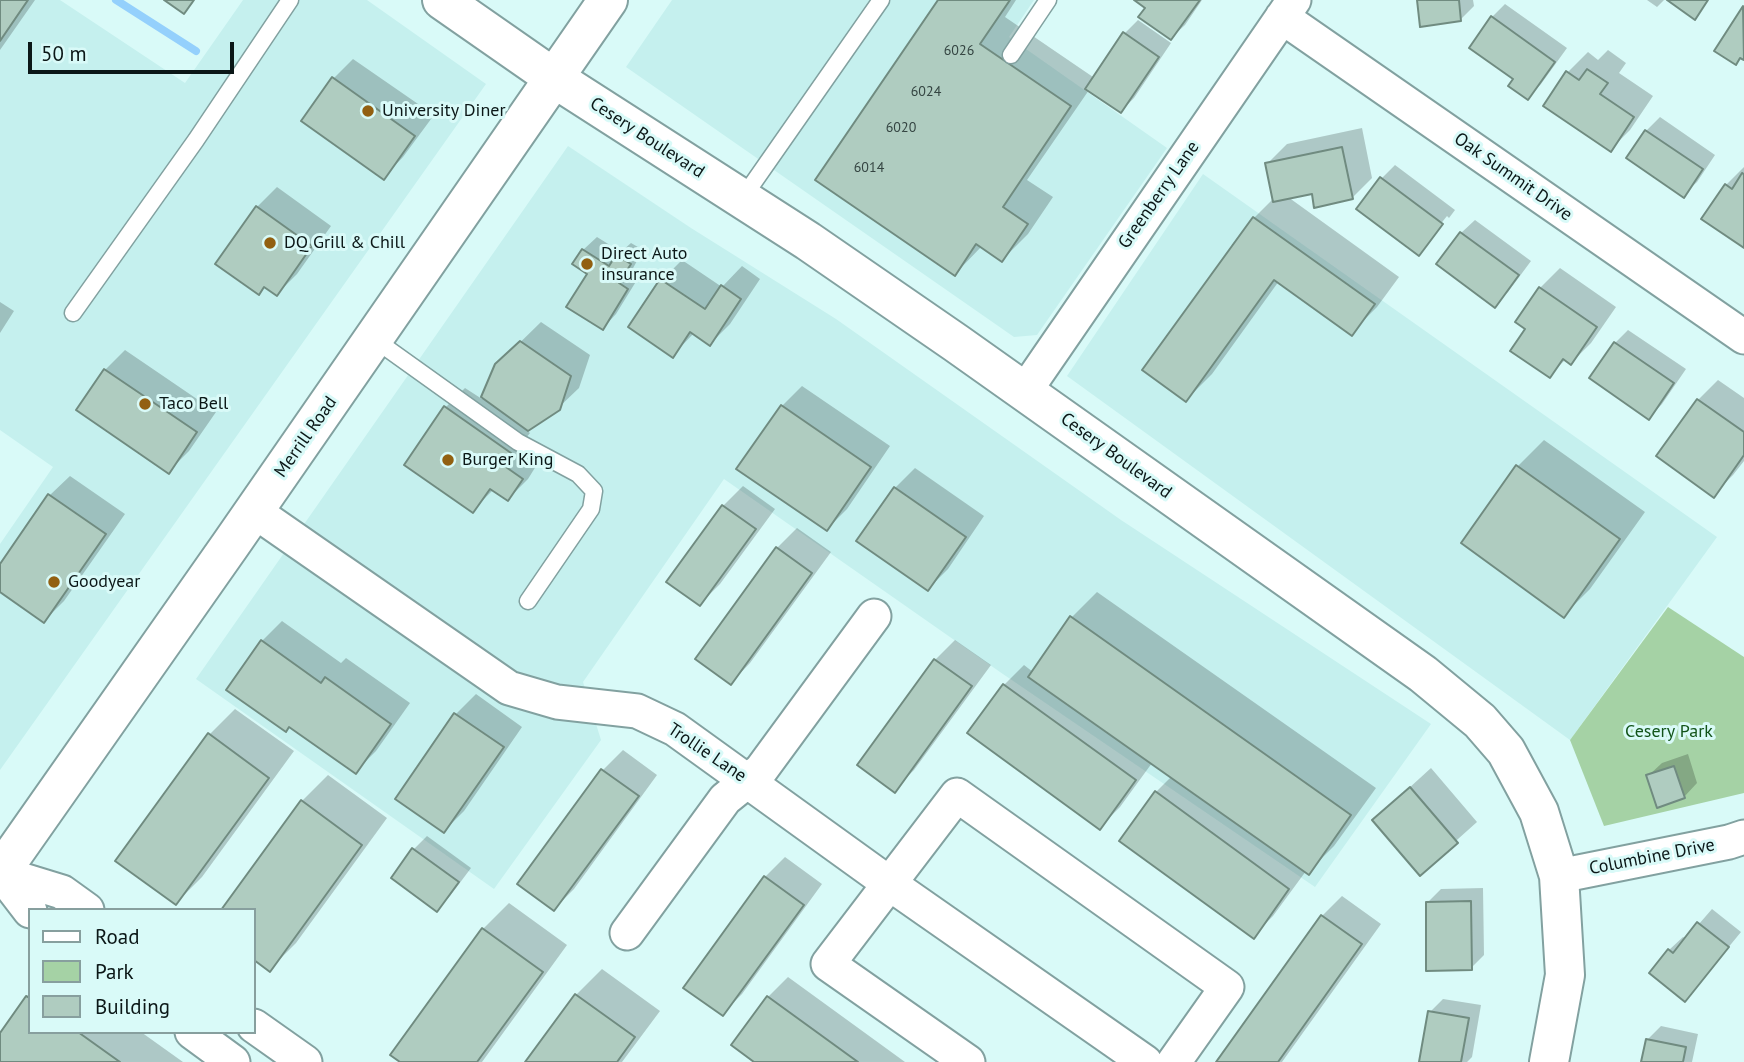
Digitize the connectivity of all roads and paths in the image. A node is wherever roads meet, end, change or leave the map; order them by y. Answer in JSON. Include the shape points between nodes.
{"nodes":[{"id":1,"x":290,"y":0,"type":"edge"},
{"id":2,"x":442,"y":0,"type":"edge"},
{"id":3,"x":608,"y":0,"type":"edge"},
{"id":4,"x":881,"y":0,"type":"edge"},
{"id":5,"x":1048,"y":0,"type":"edge"},
{"id":6,"x":1288,"y":9,"type":"edge"},
{"id":7,"x":1011,"y":55,"type":"dead end"},
{"id":8,"x":554,"y":79,"type":"junction"},
{"id":9,"x":742,"y":199,"type":"junction"},
{"id":10,"x":73,"y":313,"type":"dead end"},
{"id":11,"x":1744,"y":337,"type":"edge"},
{"id":12,"x":374,"y":339,"type":"junction"},
{"id":13,"x":1025,"y":391,"type":"junction"},
{"id":14,"x":254,"y":511,"type":"junction"},
{"id":15,"x":528,"y":601,"type":"dead end"},
{"id":16,"x":874,"y":616,"type":"dead end"},
{"id":17,"x":747,"y":780,"type":"junction"},
{"id":18,"x":1744,"y":836,"type":"edge"},
{"id":19,"x":0,"y":873,"type":"edge"},
{"id":20,"x":1559,"y":876,"type":"junction"},
{"id":21,"x":890,"y":884,"type":"junction"},
{"id":22,"x":28,"y":908,"type":"edge"},
{"id":23,"x":84,"y":908,"type":"edge"},
{"id":24,"x":627,"y":933,"type":"dead end"},
{"id":25,"x":256,"y":1027,"type":"edge"},
{"id":26,"x":194,"y":1034,"type":"edge"},
{"id":27,"x":233,"y":1062,"type":"edge"},
{"id":28,"x":306,"y":1062,"type":"edge"},
{"id":29,"x":968,"y":1062,"type":"edge"},
{"id":30,"x":1145,"y":1062,"type":"edge"},
{"id":31,"x":1174,"y":1062,"type":"edge"},
{"id":32,"x":1549,"y":1062,"type":"edge"}],
"edges":[{"from":1,"to":10,"type":"lane"},
{"from":2,"to":8,"type":"main road","name":"Cesery Boulevard"},
{"from":3,"to":8,"type":"main road","name":"Merrill Road"},
{"from":4,"to":9,"type":"lane"},
{"from":5,"to":7,"type":"lane"},
{"from":6,"to":11,"type":"street","name":"Oak Summit Drive"},
{"from":6,"to":13,"type":"street","name":"Greenberry Lane"},
{"from":8,"to":9,"type":"main road","name":"Cesery Boulevard"},
{"from":8,"to":12,"type":"main road","name":"Merrill Road"},
{"from":9,"to":13,"type":"main road","name":"Cesery Boulevard"},
{"from":12,"to":14,"type":"main road","name":"Merrill Road"},
{"from":12,"to":15,"type":"lane","via":[[518,442],[578,474],[594,491],[591,509]]},
{"from":13,"to":20,"type":"main road","name":"Cesery Boulevard","via":[[1423,674],[1480,721],[1506,751],[1539,812]]},
{"from":14,"to":17,"type":"street","name":"Trollie Lane","via":[[509,688],[557,702],[637,712],[675,729]]},
{"from":14,"to":19,"type":"main road","name":"Merrill Road"},
{"from":16,"to":17,"type":"street","via":[[761,770]]},
{"from":17,"to":21,"type":"street","name":"Trollie Lane"},
{"from":17,"to":24,"type":"street","via":[[726,799]]},
{"from":18,"to":20,"type":"street","name":"Columbine Drive"},
{"from":19,"to":22,"type":"street"},
{"from":19,"to":23,"type":"street","via":[[62,892]]},
{"from":20,"to":32,"type":"main road","name":"Cesery Boulevard","via":[[1565,975]]},
{"from":21,"to":29,"type":"street","via":[[828,964]]},
{"from":21,"to":30,"type":"street","name":"Trollie Lane"},
{"from":21,"to":31,"type":"street","via":[[957,795],[1227,987]]},
{"from":25,"to":28,"type":"street"},
{"from":26,"to":27,"type":"street"}]}
